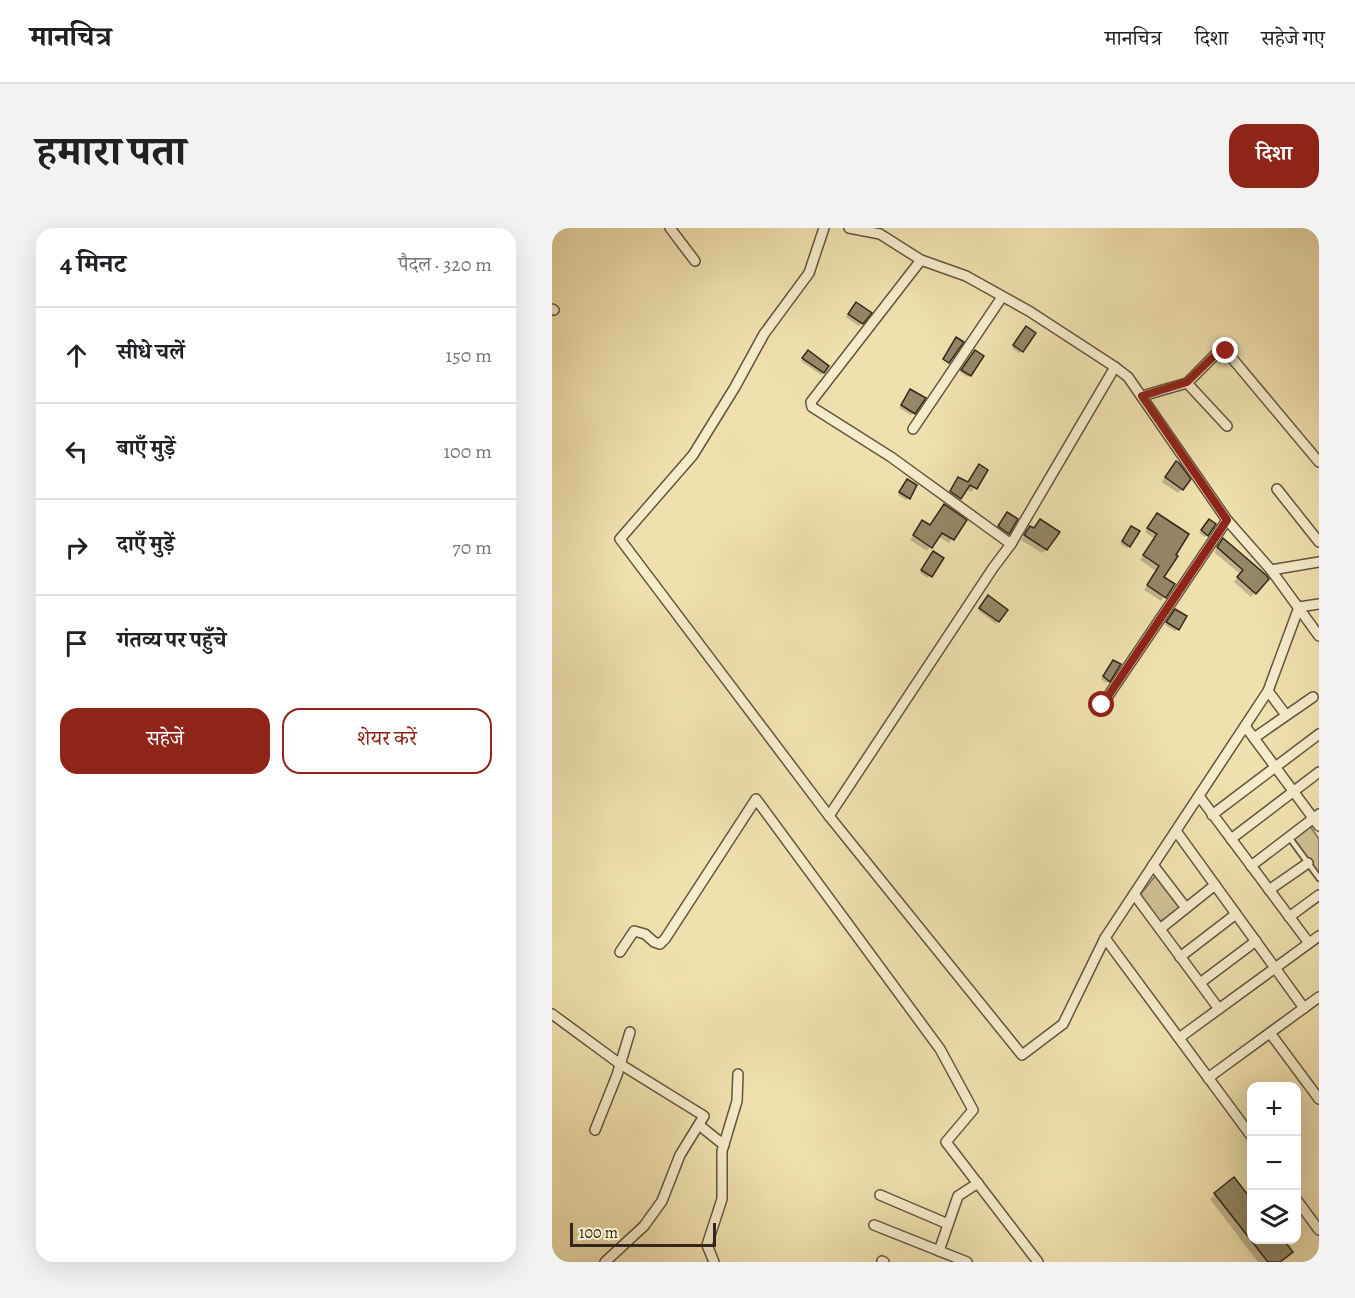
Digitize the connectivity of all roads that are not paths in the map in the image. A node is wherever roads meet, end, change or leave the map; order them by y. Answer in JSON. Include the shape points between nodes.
{"nodes":[{"id":1,"x":670,"y":228,"type":"edge"},
{"id":2,"x":824,"y":228,"type":"edge"},
{"id":3,"x":849,"y":228,"type":"edge"},
{"id":4,"x":921,"y":260,"type":"junction"},
{"id":5,"x":695,"y":261,"type":"dead end"},
{"id":6,"x":1002,"y":297,"type":"junction"},
{"id":7,"x":1115,"y":367,"type":"junction"},
{"id":8,"x":1187,"y":382,"type":"junction"},
{"id":9,"x":1142,"y":396,"type":"junction"},
{"id":10,"x":1227,"y":426,"type":"dead end"},
{"id":11,"x":913,"y":429,"type":"dead end"},
{"id":12,"x":1319,"y":462,"type":"edge"},
{"id":13,"x":1277,"y":489,"type":"dead end"},
{"id":14,"x":1227,"y":520,"type":"junction"},
{"id":15,"x":1319,"y":542,"type":"edge"},
{"id":16,"x":1011,"y":544,"type":"junction"},
{"id":17,"x":1319,"y":562,"type":"edge"},
{"id":18,"x":1270,"y":570,"type":"junction"},
{"id":19,"x":1319,"y":604,"type":"edge"},
{"id":20,"x":1299,"y":608,"type":"junction"},
{"id":21,"x":1319,"y":636,"type":"edge"},
{"id":22,"x":1268,"y":691,"type":"junction"},
{"id":23,"x":1313,"y":697,"type":"dead end"},
{"id":24,"x":1102,"y":705,"type":"dead end"},
{"id":25,"x":1286,"y":716,"type":"junction"},
{"id":26,"x":1245,"y":726,"type":"junction"},
{"id":27,"x":1319,"y":734,"type":"edge"},
{"id":28,"x":1254,"y":738,"type":"junction"},
{"id":29,"x":1275,"y":767,"type":"junction"},
{"id":30,"x":1319,"y":772,"type":"edge"},
{"id":31,"x":1293,"y":791,"type":"junction"},
{"id":32,"x":1199,"y":796,"type":"junction"},
{"id":33,"x":1212,"y":815,"type":"junction"},
{"id":34,"x":829,"y":816,"type":"junction"},
{"id":35,"x":1317,"y":820,"type":"edge"},
{"id":36,"x":1176,"y":831,"type":"junction"},
{"id":37,"x":1289,"y":837,"type":"junction"},
{"id":38,"x":1231,"y":839,"type":"junction"},
{"id":39,"x":1308,"y":863,"type":"junction"},
{"id":40,"x":1153,"y":866,"type":"junction"},
{"id":41,"x":1251,"y":866,"type":"junction"},
{"id":42,"x":1319,"y":878,"type":"edge"},
{"id":43,"x":1215,"y":885,"type":"junction"},
{"id":44,"x":1269,"y":890,"type":"junction"},
{"id":45,"x":1134,"y":894,"type":"junction"},
{"id":46,"x":1319,"y":895,"type":"edge"},
{"id":47,"x":1186,"y":908,"type":"junction"},
{"id":48,"x":1236,"y":914,"type":"junction"},
{"id":49,"x":1289,"y":917,"type":"junction"},
{"id":50,"x":1160,"y":929,"type":"junction"},
{"id":51,"x":1319,"y":936,"type":"edge"},
{"id":52,"x":1105,"y":938,"type":"junction"},
{"id":53,"x":1256,"y":941,"type":"junction"},
{"id":54,"x":1309,"y":943,"type":"junction"},
{"id":55,"x":620,"y":952,"type":"dead end"},
{"id":56,"x":1180,"y":957,"type":"junction"},
{"id":57,"x":1275,"y":968,"type":"junction"},
{"id":58,"x":1200,"y":983,"type":"junction"},
{"id":59,"x":1319,"y":997,"type":"edge"},
{"id":60,"x":1304,"y":1008,"type":"junction"},
{"id":61,"x":1219,"y":1009,"type":"junction"},
{"id":62,"x":552,"y":1014,"type":"edge"},
{"id":63,"x":630,"y":1032,"type":"dead end"},
{"id":64,"x":1270,"y":1033,"type":"junction"},
{"id":65,"x":1179,"y":1038,"type":"junction"},
{"id":66,"x":620,"y":1065,"type":"junction"},
{"id":67,"x":738,"y":1074,"type":"dead end"},
{"id":68,"x":1208,"y":1078,"type":"junction"},
{"id":69,"x":1316,"y":1088,"type":"edge"},
{"id":70,"x":1319,"y":1099,"type":"edge"},
{"id":71,"x":699,"y":1125,"type":"junction"},
{"id":72,"x":595,"y":1130,"type":"dead end"},
{"id":73,"x":1250,"y":1136,"type":"edge"},
{"id":74,"x":724,"y":1145,"type":"junction"},
{"id":75,"x":978,"y":1183,"type":"junction"},
{"id":76,"x":880,"y":1194,"type":"dead end"},
{"id":77,"x":1301,"y":1206,"type":"edge"},
{"id":78,"x":948,"y":1224,"type":"junction"},
{"id":79,"x":874,"y":1226,"type":"dead end"},
{"id":80,"x":1319,"y":1230,"type":"edge"},
{"id":81,"x":939,"y":1251,"type":"junction"},
{"id":82,"x":605,"y":1262,"type":"edge"},
{"id":83,"x":714,"y":1262,"type":"edge"},
{"id":84,"x":968,"y":1262,"type":"edge"},
{"id":85,"x":1038,"y":1262,"type":"edge"}],
"edges":[{"from":1,"to":5,"type":"street"},
{"from":2,"to":34,"type":"street","via":[[809,273],[764,334],[693,455],[620,538]]},
{"from":3,"to":4,"type":"street","via":[[880,234]]},
{"from":4,"to":6,"type":"street","via":[[966,276]]},
{"from":4,"to":16,"type":"street","via":[[811,402],[812,407],[891,457]]},
{"from":6,"to":7,"type":"street"},
{"from":6,"to":11,"type":"street"},
{"from":7,"to":9,"type":"street"},
{"from":7,"to":16,"type":"street"},
{"from":8,"to":9,"type":"street"},
{"from":8,"to":10,"type":"street"},
{"from":8,"to":12,"type":"street","via":[[1218,352],[1226,351]]},
{"from":9,"to":14,"type":"street"},
{"from":13,"to":15,"type":"street"},
{"from":14,"to":18,"type":"street"},
{"from":14,"to":24,"type":"street"},
{"from":16,"to":34,"type":"street"},
{"from":17,"to":18,"type":"street"},
{"from":18,"to":20,"type":"street"},
{"from":19,"to":20,"type":"street"},
{"from":20,"to":21,"type":"street"},
{"from":20,"to":22,"type":"street"},
{"from":22,"to":25,"type":"street"},
{"from":22,"to":26,"type":"street"},
{"from":23,"to":25,"type":"street"},
{"from":25,"to":28,"type":"street"},
{"from":26,"to":28,"type":"street"},
{"from":26,"to":32,"type":"street"},
{"from":27,"to":29,"type":"street"},
{"from":28,"to":29,"type":"street"},
{"from":29,"to":31,"type":"street"},
{"from":29,"to":33,"type":"street"},
{"from":30,"to":31,"type":"street"},
{"from":31,"to":35,"type":"street"},
{"from":31,"to":38,"type":"street"},
{"from":32,"to":33,"type":"street"},
{"from":32,"to":36,"type":"street"},
{"from":33,"to":38,"type":"street"},
{"from":34,"to":52,"type":"street","via":[[1022,1055],[1063,1024]]},
{"from":35,"to":37,"type":"street"},
{"from":36,"to":40,"type":"street"},
{"from":36,"to":43,"type":"street"},
{"from":37,"to":39,"type":"lane"},
{"from":37,"to":41,"type":"street"},
{"from":38,"to":41,"type":"street"},
{"from":39,"to":42,"type":"lane"},
{"from":39,"to":44,"type":"street"},
{"from":40,"to":45,"type":"street"},
{"from":40,"to":47,"type":"street"},
{"from":41,"to":44,"type":"street"},
{"from":43,"to":47,"type":"street"},
{"from":43,"to":48,"type":"street"},
{"from":44,"to":49,"type":"street"},
{"from":45,"to":50,"type":"street"},
{"from":45,"to":52,"type":"street"},
{"from":46,"to":49,"type":"street"},
{"from":47,"to":50,"type":"street"},
{"from":48,"to":53,"type":"street"},
{"from":48,"to":56,"type":"street"},
{"from":49,"to":54,"type":"street"},
{"from":50,"to":56,"type":"street"},
{"from":51,"to":54,"type":"street"},
{"from":52,"to":65,"type":"street"},
{"from":53,"to":57,"type":"street"},
{"from":53,"to":58,"type":"street"},
{"from":54,"to":57,"type":"street"},
{"from":55,"to":75,"type":"street","via":[[634,931],[660,944],[665,939],[756,799],[940,1049],[973,1110],[946,1142]]},
{"from":56,"to":58,"type":"street"},
{"from":57,"to":60,"type":"street"},
{"from":57,"to":61,"type":"street"},
{"from":58,"to":61,"type":"street"},
{"from":59,"to":60,"type":"street"},
{"from":60,"to":64,"type":"street"},
{"from":61,"to":65,"type":"street"},
{"from":62,"to":66,"type":"street"},
{"from":63,"to":66,"type":"street"},
{"from":64,"to":68,"type":"street"},
{"from":64,"to":69,"type":"street"},
{"from":65,"to":68,"type":"street"},
{"from":66,"to":71,"type":"street","via":[[704,1116]]},
{"from":66,"to":72,"type":"street"},
{"from":67,"to":74,"type":"street","via":[[737,1101]]},
{"from":68,"to":73,"type":"street"},
{"from":69,"to":70,"type":"street"},
{"from":71,"to":74,"type":"street"},
{"from":71,"to":82,"type":"street","via":[[680,1155],[662,1201],[644,1226]]},
{"from":74,"to":83,"type":"street","via":[[722,1199],[707,1245]]},
{"from":75,"to":78,"type":"street","via":[[958,1196]]},
{"from":75,"to":85,"type":"street"},
{"from":76,"to":78,"type":"street"},
{"from":77,"to":80,"type":"street"},
{"from":78,"to":81,"type":"street"},
{"from":79,"to":81,"type":"street"},
{"from":81,"to":84,"type":"street"}]}
